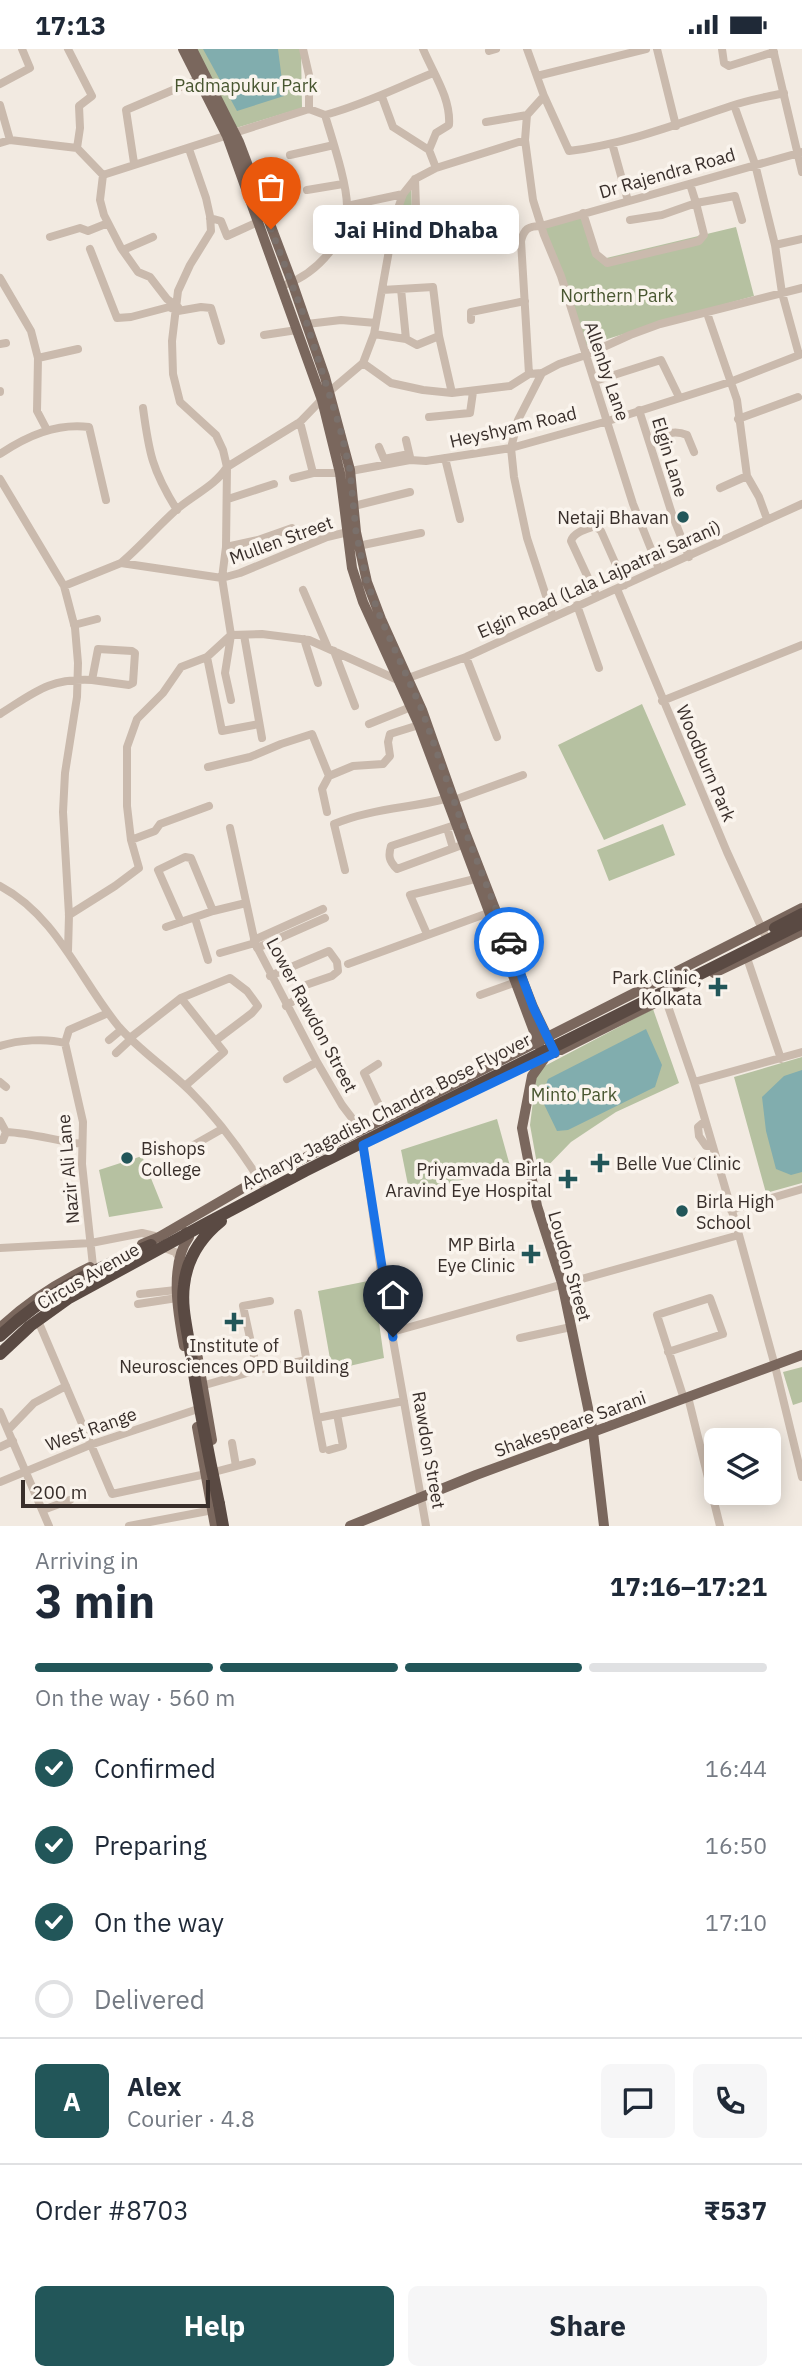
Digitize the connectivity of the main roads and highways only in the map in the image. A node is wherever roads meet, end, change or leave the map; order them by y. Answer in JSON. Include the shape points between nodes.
{"nodes":[{"id":1,"x":183,"y":49,"type":"edge"},
{"id":2,"x":192,"y":49,"type":"edge"},
{"id":3,"x":231,"y":135,"type":"junction"},
{"id":4,"x":345,"y":471,"type":"junction"},
{"id":5,"x":404,"y":680,"type":"junction"},
{"id":6,"x":449,"y":799,"type":"junction"},
{"id":7,"x":802,"y":908,"type":"edge"},
{"id":8,"x":802,"y":913,"type":"edge"},
{"id":9,"x":802,"y":923,"type":"edge"},
{"id":10,"x":802,"y":931,"type":"edge"},
{"id":11,"x":542,"y":1038,"type":"junction"},
{"id":12,"x":555,"y":1053,"type":"junction"},
{"id":13,"x":544,"y":1059,"type":"junction"},
{"id":14,"x":281,"y":1184,"type":"junction"},
{"id":15,"x":192,"y":1217,"type":"junction"},
{"id":16,"x":180,"y":1224,"type":"junction"},
{"id":17,"x":200,"y":1230,"type":"junction"},
{"id":18,"x":189,"y":1237,"type":"junction"},
{"id":19,"x":155,"y":1241,"type":"junction"},
{"id":20,"x":0,"y":1328,"type":"edge"},
{"id":21,"x":0,"y":1336,"type":"edge"},
{"id":22,"x":0,"y":1344,"type":"edge"},
{"id":23,"x":802,"y":1355,"type":"edge"},
{"id":24,"x":0,"y":1357,"type":"edge"},
{"id":25,"x":593,"y":1432,"type":"junction"},
{"id":26,"x":216,"y":1507,"type":"junction"},
{"id":27,"x":215,"y":1526,"type":"edge"},
{"id":28,"x":223,"y":1526,"type":"edge"},
{"id":29,"x":350,"y":1526,"type":"edge"},
{"id":30,"x":604,"y":1526,"type":"edge"}],
"edges":[{"from":1,"to":3,"type":"main road"},
{"from":2,"to":3,"type":"main road"},
{"from":3,"to":4,"type":"main road"},
{"from":3,"to":4,"type":"main road","via":[[292,282],[330,391]]},
{"from":4,"to":5,"type":"main road","via":[[367,582]]},
{"from":4,"to":5,"type":"main road","via":[[352,568],[363,602]]},
{"from":5,"to":6,"type":"main road"},
{"from":5,"to":6,"type":"main road","via":[[422,710]]},
{"from":6,"to":11,"type":"main road"},
{"from":6,"to":11,"type":"main road","via":[[458,846]]},
{"from":7,"to":11,"type":"main road","name":"Circus Avenue"},
{"from":8,"to":19,"type":"highway","name":"Acharya Jagadish Chandra Bose Flyover","bridge":true},
{"from":9,"to":14,"type":"highway","name":"Acharya Jagadish Chandra Bose Flyover","bridge":true},
{"from":10,"to":12,"type":"main road","name":"Circus Avenue"},
{"from":11,"to":12,"type":"main road"},
{"from":11,"to":13,"type":"main road"},
{"from":11,"to":15,"type":"main road","name":"Circus Avenue"},
{"from":12,"to":13,"type":"main road","name":"Circus Avenue"},
{"from":13,"to":17,"type":"main road","name":"Circus Avenue","via":[[363,1145]]},
{"from":13,"to":25,"type":"main road","name":"Loudon Street","via":[[532,1076],[522,1128],[537,1206],[562,1283]]},
{"from":14,"to":24,"type":"highway","name":"Acharya Jagadish Chandra Bose Flyover","bridge":true,"via":[[69,1298],[30,1325]]},
{"from":14,"to":26,"type":"highway","bridge":true,"via":[[211,1230],[196,1249],[184,1286]]},
{"from":15,"to":16,"type":"main road","name":"Circus Avenue"},
{"from":15,"to":17,"type":"main road"},
{"from":16,"to":18,"type":"main road"},
{"from":16,"to":19,"type":"main road","name":"Circus Avenue"},
{"from":17,"to":18,"type":"main road","name":"Circus Avenue"},
{"from":17,"to":28,"type":"main road","via":[[188,1296],[223,1501]]},
{"from":18,"to":24,"type":"main road","name":"Circus Avenue","via":[[80,1294]]},
{"from":18,"to":26,"type":"main road","via":[[177,1294],[206,1474]]},
{"from":19,"to":20,"type":"main road","name":"Circus Avenue","via":[[93,1266],[46,1292]]},
{"from":19,"to":21,"type":"highway","via":[[42,1300]]},
{"from":19,"to":22,"type":"main road","name":"Acharya Jagadish Chandra Bose Flyover","via":[[51,1300]]},
{"from":23,"to":25,"type":"main road","name":"Shakespeare Sarani"},
{"from":25,"to":29,"type":"main road","name":"Shakespeare Sarani"},
{"from":25,"to":30,"type":"main road","name":"Loudon Street"},
{"from":26,"to":27,"type":"main road"},
{"from":26,"to":28,"type":"highway"}]}
